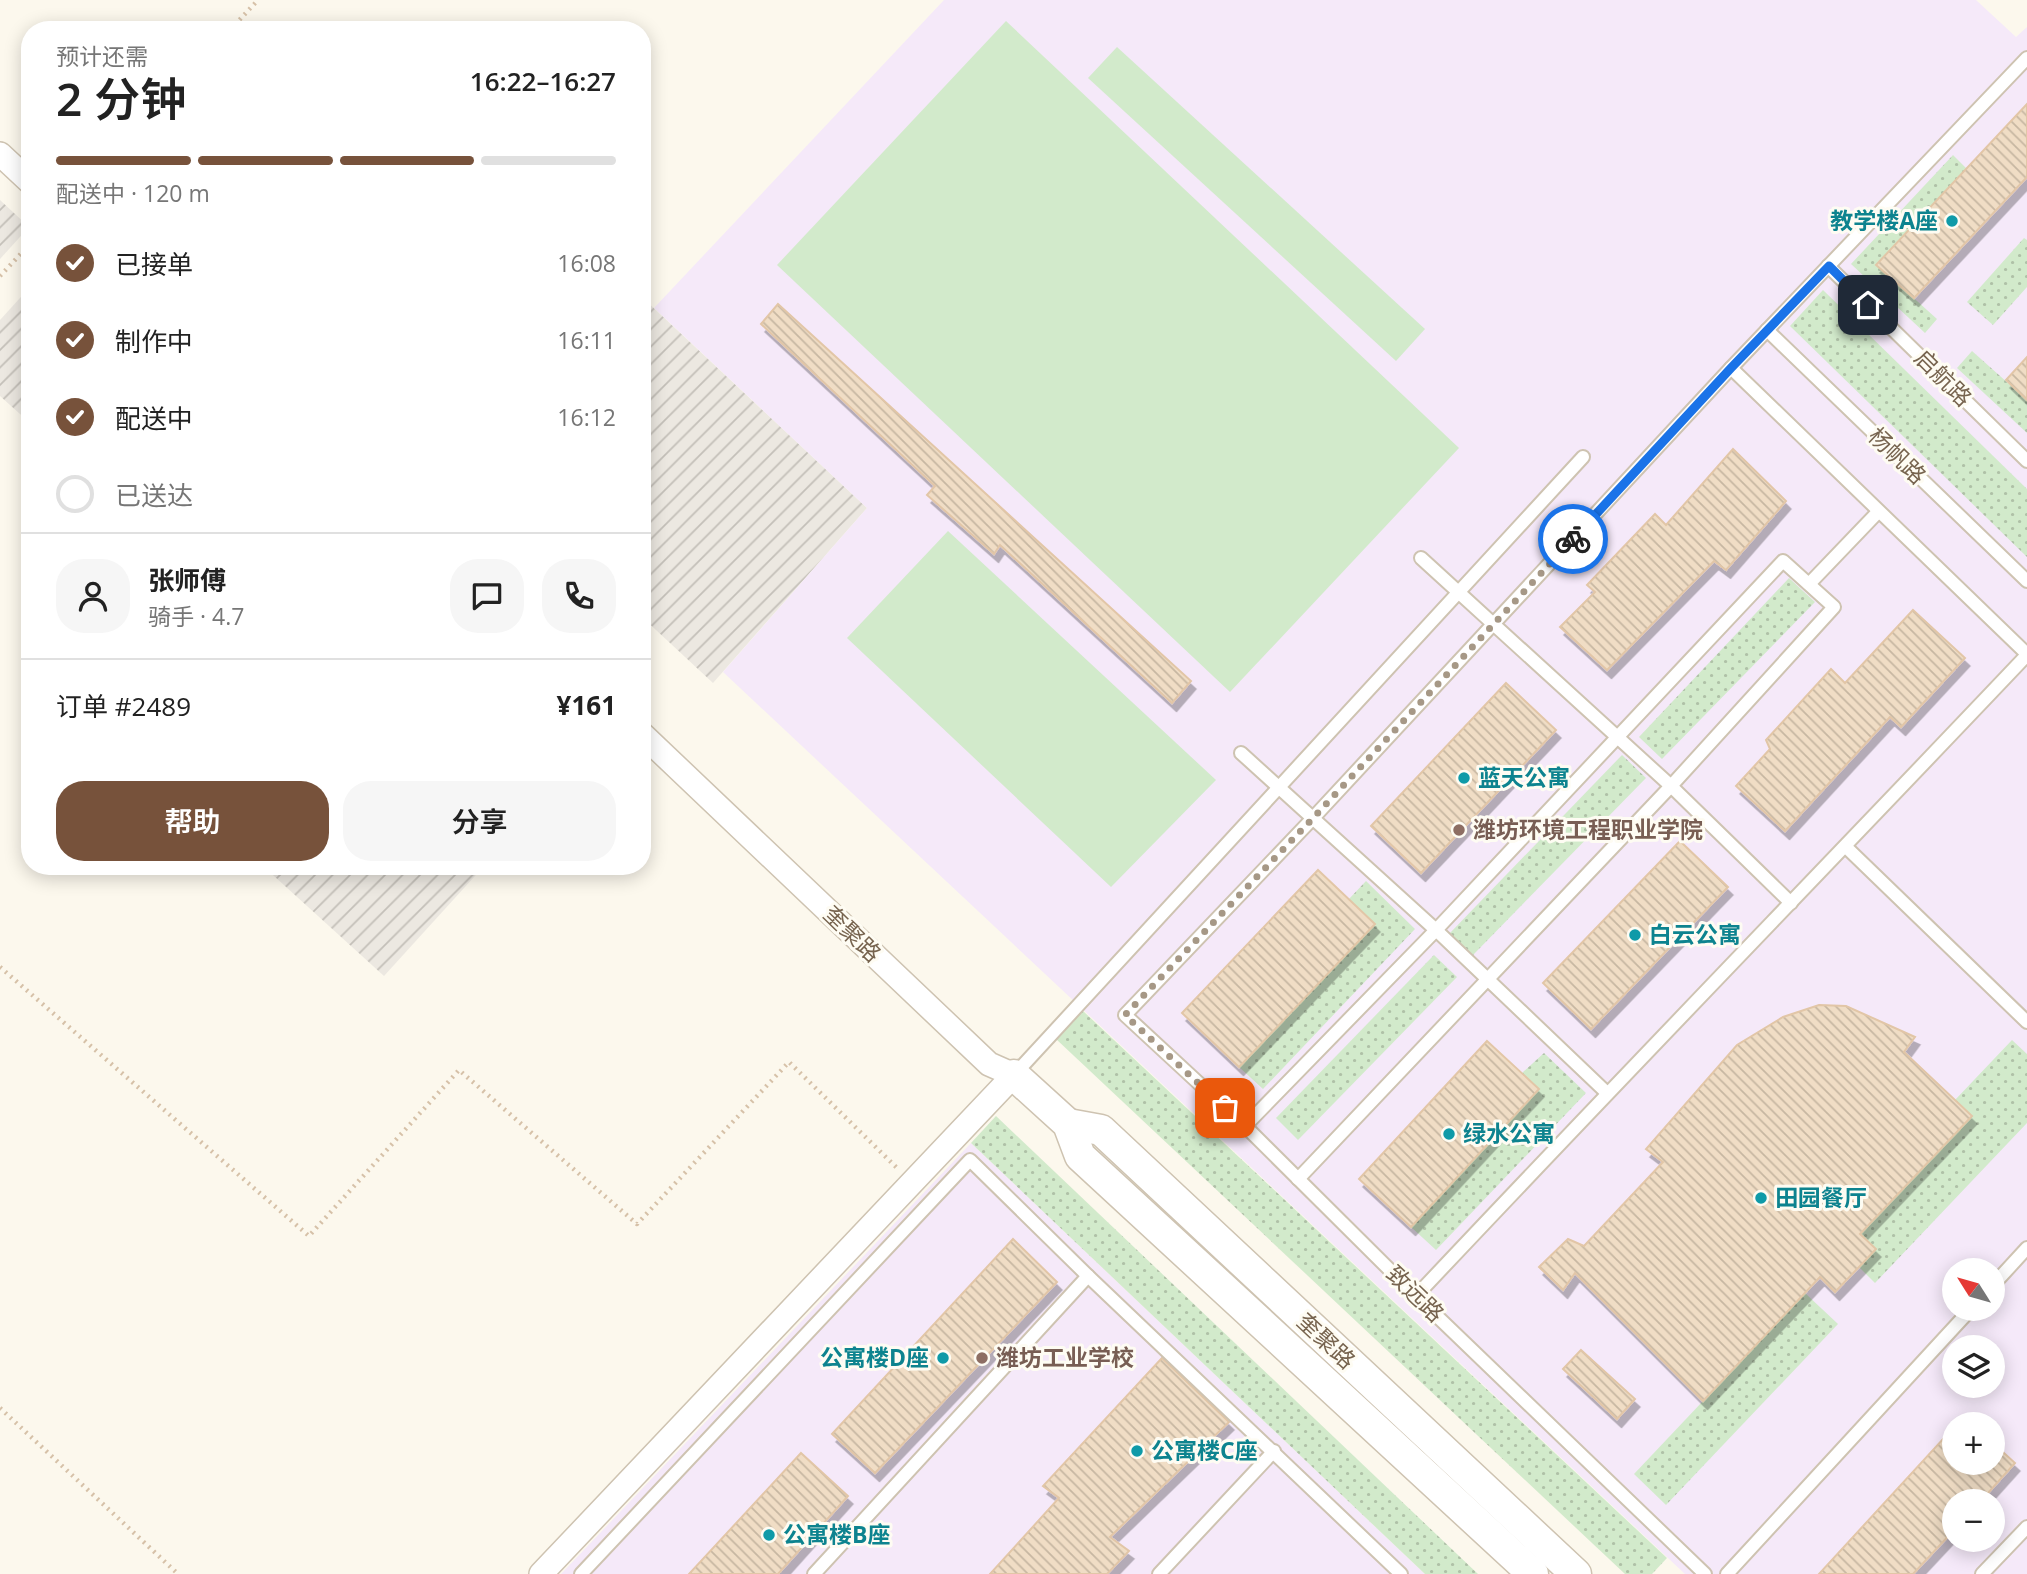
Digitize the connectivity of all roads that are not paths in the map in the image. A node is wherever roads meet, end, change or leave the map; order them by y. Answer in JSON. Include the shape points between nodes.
{"nodes":[{"id":1,"x":2027,"y":58,"type":"edge"},
{"id":2,"x":0,"y":154,"type":"edge"},
{"id":3,"x":21,"y":174,"type":"edge"},
{"id":4,"x":1829,"y":266,"type":"junction"},
{"id":5,"x":1767,"y":330,"type":"junction"},
{"id":6,"x":1731,"y":368,"type":"junction"},
{"id":7,"x":1583,"y":457,"type":"dead end"},
{"id":8,"x":2027,"y":461,"type":"edge"},
{"id":9,"x":1878,"y":512,"type":"junction"},
{"id":10,"x":1421,"y":558,"type":"dead end"},
{"id":11,"x":2027,"y":581,"type":"edge"},
{"id":12,"x":1810,"y":584,"type":"junction"},
{"id":13,"x":1459,"y":593,"type":"junction"},
{"id":14,"x":1493,"y":625,"type":"junction"},
{"id":15,"x":2027,"y":654,"type":"edge"},
{"id":16,"x":1618,"y":738,"type":"junction"},
{"id":17,"x":651,"y":743,"type":"edge"},
{"id":18,"x":1241,"y":753,"type":"dead end"},
{"id":19,"x":1671,"y":786,"type":"junction"},
{"id":20,"x":1280,"y":787,"type":"junction"},
{"id":21,"x":1314,"y":817,"type":"junction"},
{"id":22,"x":1846,"y":846,"type":"junction"},
{"id":23,"x":1791,"y":903,"type":"junction"},
{"id":24,"x":1436,"y":930,"type":"junction"},
{"id":25,"x":1487,"y":979,"type":"junction"},
{"id":26,"x":2027,"y":1022,"type":"edge"},
{"id":27,"x":1014,"y":1075,"type":"junction"},
{"id":28,"x":1607,"y":1093,"type":"junction"},
{"id":29,"x":1068,"y":1124,"type":"junction"},
{"id":30,"x":1245,"y":1126,"type":"junction"},
{"id":31,"x":1298,"y":1179,"type":"junction"},
{"id":32,"x":2027,"y":1248,"type":"edge"},
{"id":33,"x":2006,"y":1271,"type":"edge"},
{"id":34,"x":1088,"y":1276,"type":"junction"},
{"id":35,"x":1416,"y":1297,"type":"junction"},
{"id":36,"x":1960,"y":1321,"type":"edge"},
{"id":37,"x":1274,"y":1451,"type":"junction"},
{"id":38,"x":2027,"y":1527,"type":"edge"},
{"id":39,"x":541,"y":1574,"type":"edge"},
{"id":40,"x":581,"y":1574,"type":"edge"},
{"id":41,"x":814,"y":1574,"type":"edge"},
{"id":42,"x":1159,"y":1574,"type":"edge"},
{"id":43,"x":1401,"y":1574,"type":"edge"},
{"id":44,"x":1533,"y":1574,"type":"edge"},
{"id":45,"x":1576,"y":1574,"type":"edge"},
{"id":46,"x":1704,"y":1574,"type":"edge"},
{"id":47,"x":1727,"y":1574,"type":"edge"},
{"id":48,"x":1982,"y":1574,"type":"edge"}],
"edges":[{"from":1,"to":4,"type":"lane"},
{"from":2,"to":3,"type":"street"},
{"from":4,"to":5,"type":"lane"},
{"from":4,"to":8,"type":"lane","name":"启航路"},
{"from":5,"to":6,"type":"lane"},
{"from":5,"to":11,"type":"lane","name":"杨帆路"},
{"from":6,"to":9,"type":"lane"},
{"from":6,"to":14,"type":"lane"},
{"from":7,"to":13,"type":"lane"},
{"from":9,"to":12,"type":"lane"},
{"from":9,"to":15,"type":"lane"},
{"from":10,"to":13,"type":"lane"},
{"from":12,"to":16,"type":"lane","via":[[1783,561]]},
{"from":12,"to":19,"type":"lane","via":[[1834,607]]},
{"from":13,"to":14,"type":"lane"},
{"from":13,"to":20,"type":"lane"},
{"from":14,"to":16,"type":"lane"},
{"from":14,"to":21,"type":"lane"},
{"from":15,"to":22,"type":"lane"},
{"from":16,"to":19,"type":"lane"},
{"from":16,"to":24,"type":"lane"},
{"from":17,"to":27,"type":"street","name":"奎聚路","via":[[989,1064]]},
{"from":18,"to":20,"type":"lane"},
{"from":19,"to":23,"type":"lane"},
{"from":19,"to":25,"type":"lane"},
{"from":20,"to":21,"type":"lane"},
{"from":20,"to":27,"type":"lane"},
{"from":21,"to":24,"type":"lane"},
{"from":21,"to":30,"type":"lane","name":"致远路","via":[[1125,1015]]},
{"from":22,"to":23,"type":"lane"},
{"from":22,"to":26,"type":"lane"},
{"from":23,"to":28,"type":"lane"},
{"from":24,"to":25,"type":"lane"},
{"from":24,"to":30,"type":"lane"},
{"from":25,"to":28,"type":"lane"},
{"from":25,"to":31,"type":"lane"},
{"from":27,"to":29,"type":"street","name":"奎聚路"},
{"from":27,"to":39,"type":"street"},
{"from":28,"to":35,"type":"lane"},
{"from":29,"to":44,"type":"street","name":"奎聚路","via":[[1080,1156]]},
{"from":29,"to":45,"type":"street","name":"奎聚路","via":[[1101,1130]]},
{"from":30,"to":31,"type":"lane","name":"致远路"},
{"from":31,"to":35,"type":"lane","name":"致远路"},
{"from":32,"to":33,"type":"lane"},
{"from":34,"to":37,"type":"lane"},
{"from":34,"to":40,"type":"lane","via":[[970,1160]]},
{"from":34,"to":41,"type":"lane"},
{"from":35,"to":46,"type":"lane","name":"致远路"},
{"from":36,"to":47,"type":"lane"},
{"from":37,"to":42,"type":"lane"},
{"from":37,"to":43,"type":"lane"},
{"from":38,"to":48,"type":"lane"}]}
